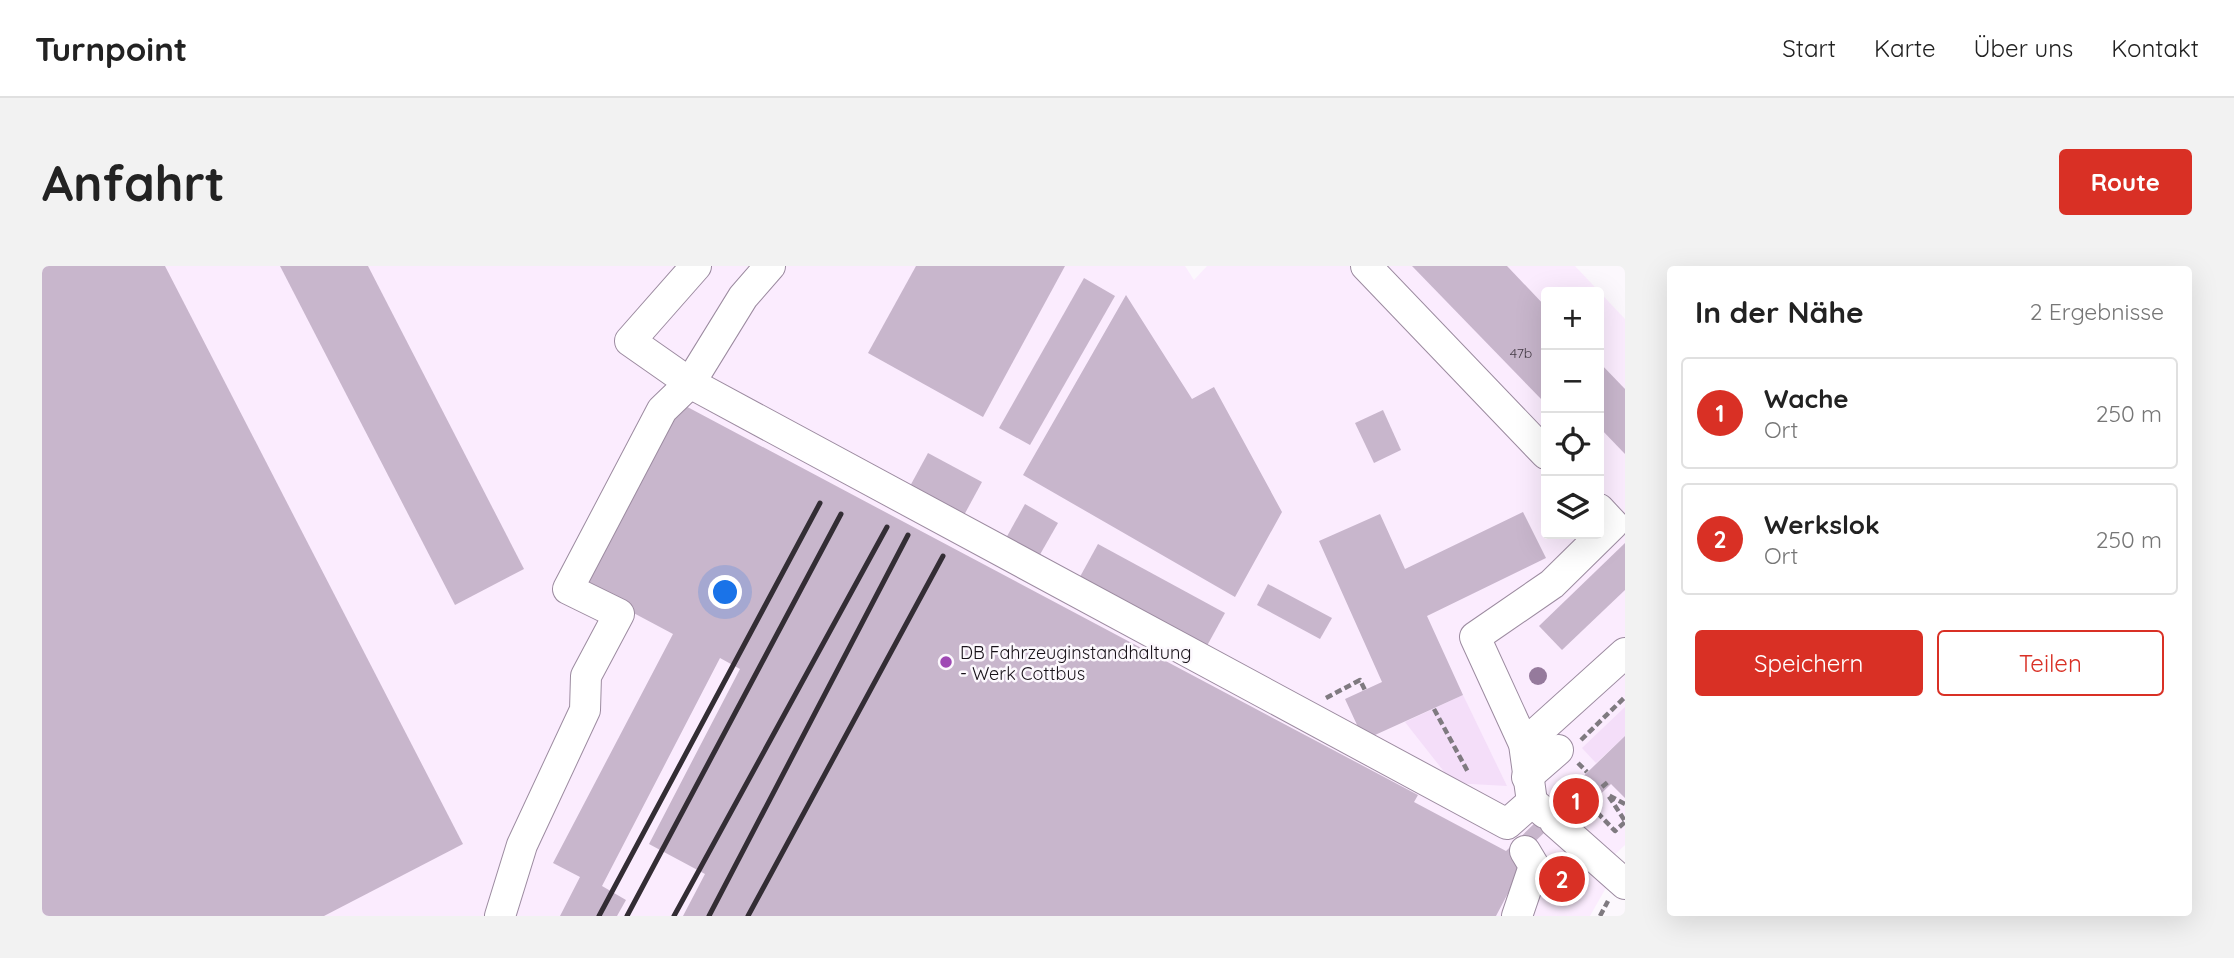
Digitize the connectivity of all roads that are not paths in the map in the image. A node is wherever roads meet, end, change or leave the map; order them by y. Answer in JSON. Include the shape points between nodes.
{"nodes":[{"id":1,"x":696,"y":266,"type":"edge"},
{"id":2,"x":770,"y":266,"type":"edge"},
{"id":3,"x":1366,"y":266,"type":"edge"},
{"id":4,"x":690,"y":383,"type":"junction"},
{"id":5,"x":1541,"y":449,"type":"edge"},
{"id":6,"x":1604,"y":514,"type":"edge"},
{"id":7,"x":1604,"y":533,"type":"edge"},
{"id":8,"x":1598,"y":539,"type":"edge"},
{"id":9,"x":1625,"y":653,"type":"edge"},
{"id":10,"x":1524,"y":744,"type":"junction"},
{"id":11,"x":1571,"y":752,"type":"road end"},
{"id":12,"x":1540,"y":804,"type":"junction"},
{"id":13,"x":1516,"y":838,"type":"junction"},
{"id":14,"x":1625,"y":884,"type":"edge"},
{"id":15,"x":500,"y":916,"type":"edge"},
{"id":16,"x":1517,"y":916,"type":"edge"}],
"edges":[{"from":1,"to":4,"type":"lane","via":[[630,341]]},
{"from":2,"to":4,"type":"lane","via":[[743,297]]},
{"from":3,"to":5,"type":"lane"},
{"from":4,"to":13,"type":"lane","via":[[1300,712]]},
{"from":4,"to":15,"type":"lane","via":[[662,411],[568,589],[619,614],[586,676],[585,710],[522,845]]},
{"from":6,"to":7,"type":"lane","via":[[1613,524]]},
{"from":8,"to":10,"type":"lane","via":[[1552,584],[1475,637]]},
{"from":9,"to":10,"type":"lane"},
{"from":10,"to":12,"type":"lane"},
{"from":11,"to":12,"type":"lane"},
{"from":12,"to":13,"type":"lane"},
{"from":12,"to":14,"type":"lane"},
{"from":13,"to":16,"type":"lane","via":[[1534,866]]}]}
